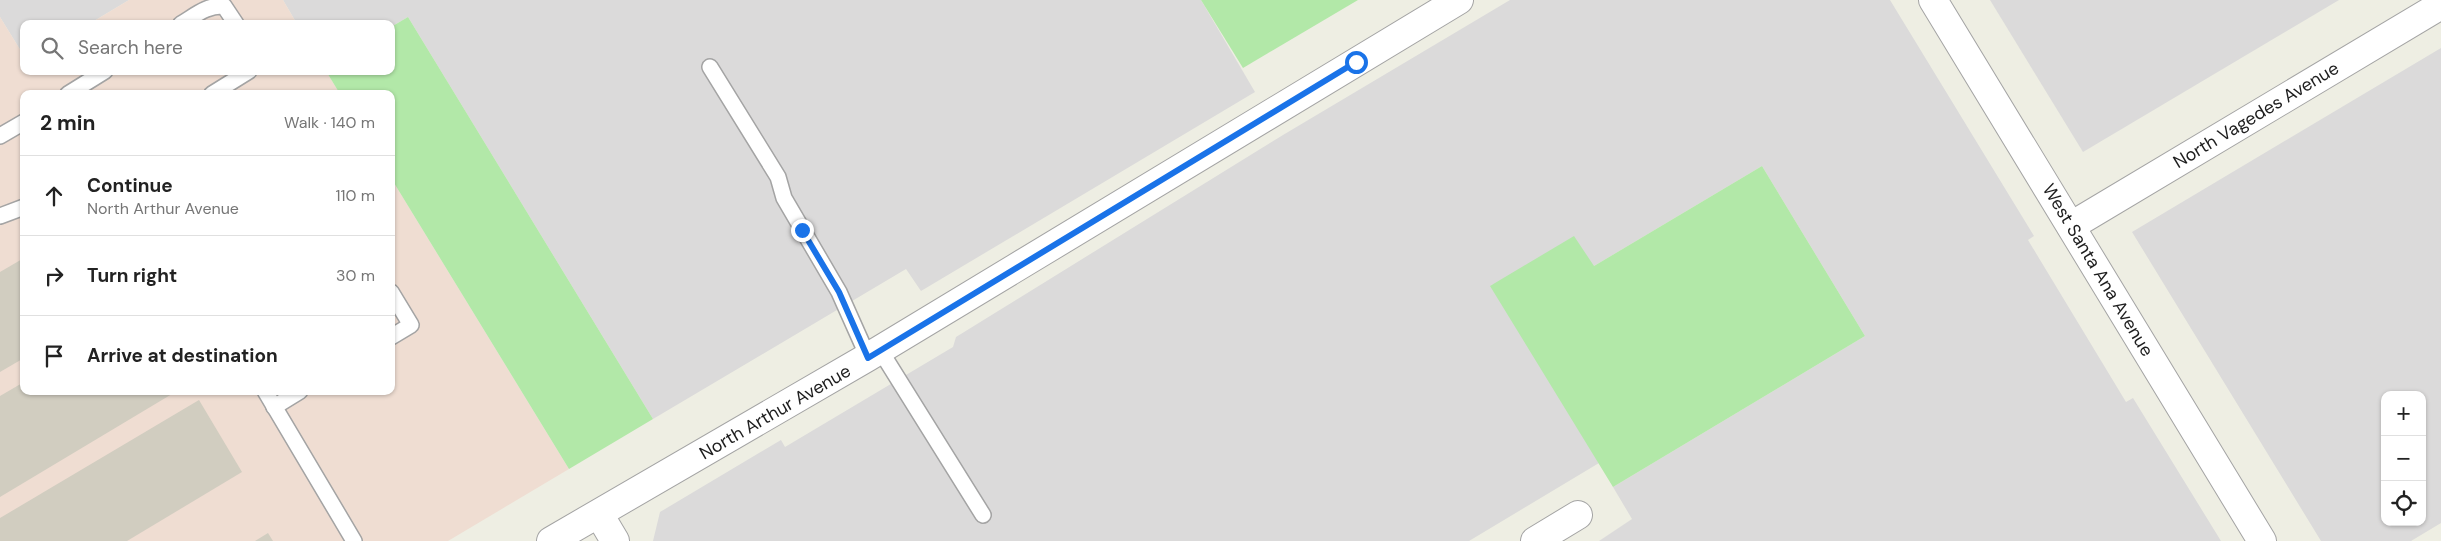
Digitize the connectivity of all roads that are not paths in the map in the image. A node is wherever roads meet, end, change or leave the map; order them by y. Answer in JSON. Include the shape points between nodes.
{"nodes":[{"id":1,"x":1459,"y":0,"type":"edge"},
{"id":2,"x":1933,"y":0,"type":"edge"},
{"id":3,"x":2441,"y":4,"type":"edge"},
{"id":4,"x":187,"y":20,"type":"edge"},
{"id":5,"x":233,"y":20,"type":"edge"},
{"id":6,"x":710,"y":67,"type":"dead end"},
{"id":7,"x":99,"y":75,"type":"edge"},
{"id":8,"x":243,"y":75,"type":"edge"},
{"id":9,"x":74,"y":90,"type":"edge"},
{"id":10,"x":219,"y":90,"type":"edge"},
{"id":11,"x":20,"y":124,"type":"edge"},
{"id":12,"x":0,"y":136,"type":"edge"},
{"id":13,"x":20,"y":208,"type":"edge"},
{"id":14,"x":0,"y":216,"type":"edge"},
{"id":15,"x":2071,"y":226,"type":"junction"},
{"id":16,"x":395,"y":299,"type":"edge"},
{"id":17,"x":395,"y":335,"type":"edge"},
{"id":18,"x":874,"y":354,"type":"junction"},
{"id":19,"x":267,"y":395,"type":"edge"},
{"id":20,"x":294,"y":395,"type":"edge"},
{"id":21,"x":274,"y":407,"type":"junction"},
{"id":22,"x":599,"y":514,"type":"junction"},
{"id":23,"x":984,"y":515,"type":"dead end"},
{"id":24,"x":1578,"y":515,"type":"dead end"},
{"id":25,"x":354,"y":541,"type":"edge"},
{"id":26,"x":551,"y":541,"type":"edge"},
{"id":27,"x":615,"y":541,"type":"edge"},
{"id":28,"x":1535,"y":541,"type":"edge"},
{"id":29,"x":2262,"y":541,"type":"edge"}],
"edges":[{"from":1,"to":18,"type":"street","name":"North Arthur Avenue"},
{"from":2,"to":15,"type":"street","name":"West Santa Ana Avenue"},
{"from":3,"to":15,"type":"street","name":"North Vagedes Avenue"},
{"from":4,"to":5,"type":"lane","via":[[209,6],[224,6]]},
{"from":6,"to":18,"type":"lane","via":[[778,177],[784,198]]},
{"from":7,"to":9,"type":"lane"},
{"from":8,"to":10,"type":"lane"},
{"from":11,"to":12,"type":"lane"},
{"from":13,"to":14,"type":"lane"},
{"from":15,"to":29,"type":"street","name":"West Santa Ana Avenue"},
{"from":16,"to":17,"type":"lane","via":[[411,325]]},
{"from":18,"to":22,"type":"street","name":"North Arthur Avenue"},
{"from":18,"to":23,"type":"lane"},
{"from":19,"to":21,"type":"lane"},
{"from":20,"to":21,"type":"lane"},
{"from":21,"to":25,"type":"lane"},
{"from":22,"to":26,"type":"street","name":"North Arthur Avenue"},
{"from":22,"to":27,"type":"street"},
{"from":24,"to":28,"type":"street"}]}
